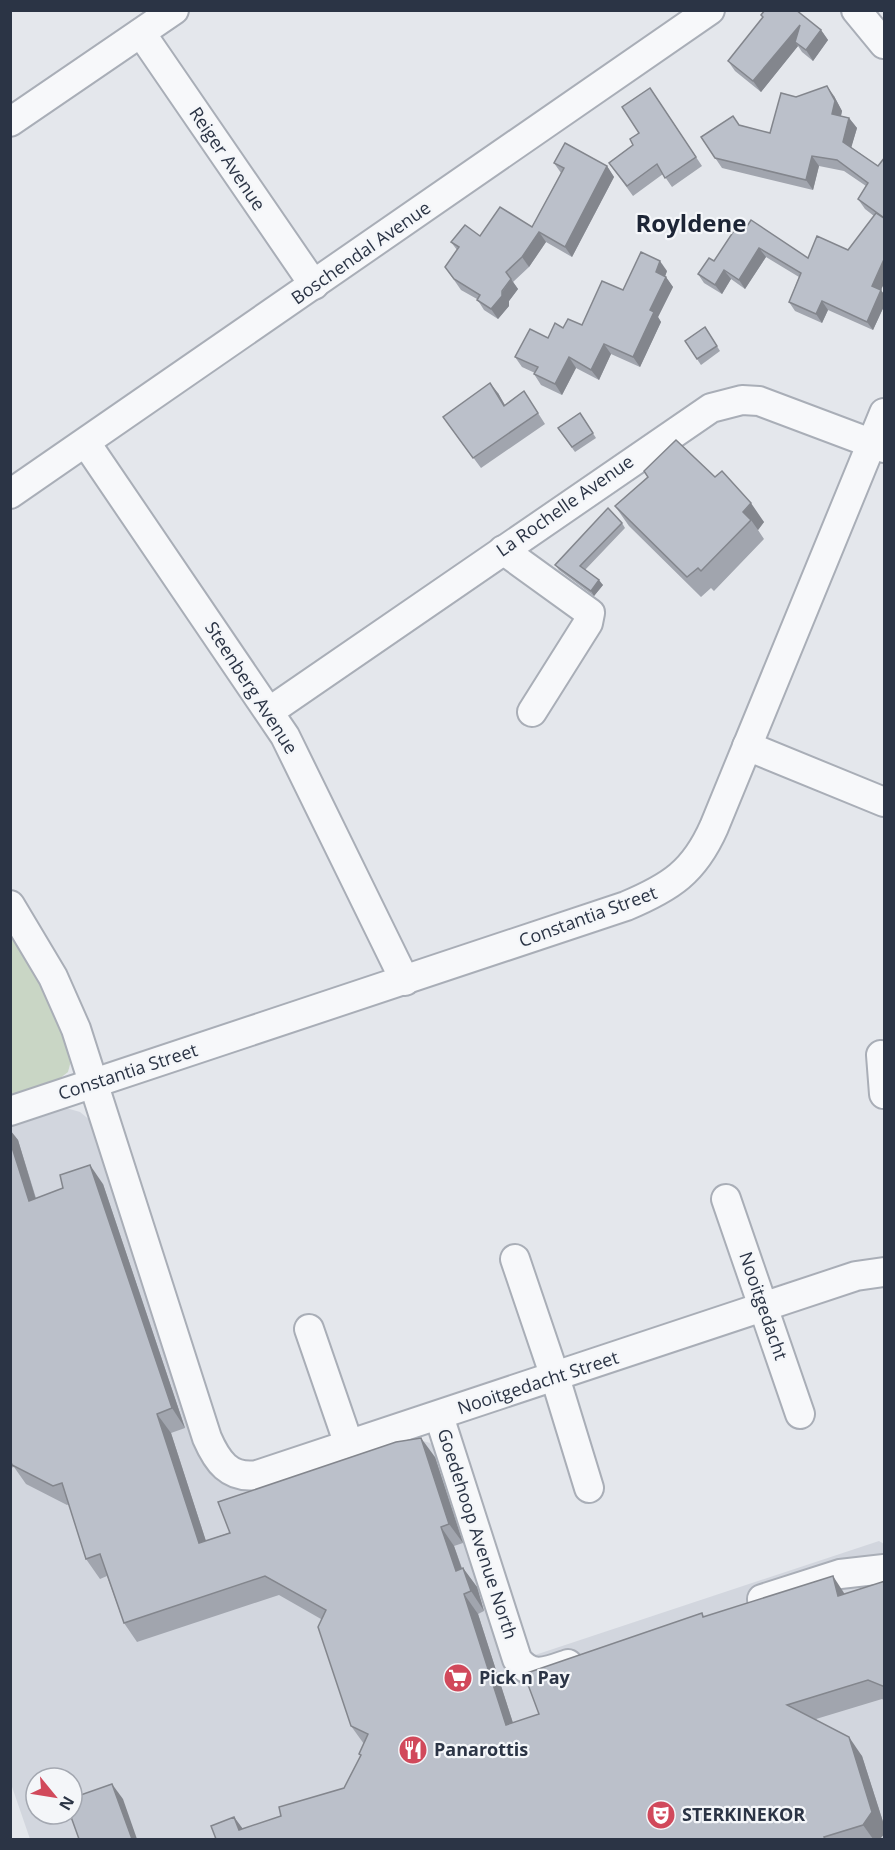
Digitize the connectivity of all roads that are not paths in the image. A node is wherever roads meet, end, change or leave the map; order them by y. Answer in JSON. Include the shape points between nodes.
{"nodes":[{"id":1,"x":174,"y":10,"type":"edge"},
{"id":2,"x":710,"y":10,"type":"edge"},
{"id":3,"x":856,"y":10,"type":"edge"},
{"id":4,"x":141,"y":33,"type":"junction"},
{"id":5,"x":885,"y":44,"type":"edge"},
{"id":6,"x":10,"y":122,"type":"edge"},
{"id":7,"x":314,"y":285,"type":"junction"},
{"id":8,"x":885,"y":413,"type":"edge"},
{"id":9,"x":86,"y":443,"type":"junction"},
{"id":10,"x":878,"y":446,"type":"edge"},
{"id":11,"x":10,"y":495,"type":"edge"},
{"id":12,"x":503,"y":550,"type":"junction"},
{"id":13,"x":270,"y":711,"type":"junction"},
{"id":14,"x":532,"y":712,"type":"dead end"},
{"id":15,"x":747,"y":746,"type":"junction"},
{"id":16,"x":885,"y":802,"type":"edge"},
{"id":17,"x":10,"y":905,"type":"edge"},
{"id":18,"x":405,"y":981,"type":"junction"},
{"id":19,"x":881,"y":1055,"type":"dead end"},
{"id":20,"x":91,"y":1084,"type":"junction"},
{"id":21,"x":885,"y":1094,"type":"edge"},
{"id":22,"x":10,"y":1111,"type":"edge"},
{"id":23,"x":726,"y":1199,"type":"dead end"},
{"id":24,"x":515,"y":1259,"type":"dead end"},
{"id":25,"x":885,"y":1272,"type":"edge"},
{"id":26,"x":763,"y":1307,"type":"junction"},
{"id":27,"x":309,"y":1329,"type":"dead end"},
{"id":28,"x":555,"y":1377,"type":"junction"},
{"id":29,"x":800,"y":1414,"type":"dead end"},
{"id":30,"x":439,"y":1416,"type":"junction"},
{"id":31,"x":349,"y":1445,"type":"junction"},
{"id":32,"x":589,"y":1488,"type":"dead end"},
{"id":33,"x":885,"y":1569,"type":"edge"},
{"id":34,"x":736,"y":1608,"type":"edge"},
{"id":35,"x":589,"y":1657,"type":"edge"}],
"edges":[{"from":1,"to":4,"type":"street"},
{"from":2,"to":7,"type":"street","name":"Boschendal Avenue"},
{"from":3,"to":5,"type":"street"},
{"from":4,"to":6,"type":"street"},
{"from":4,"to":7,"type":"street","name":"Reiger Avenue"},
{"from":7,"to":9,"type":"street","name":"Boschendal Avenue"},
{"from":8,"to":10,"type":"street","name":"Constantia Street"},
{"from":9,"to":11,"type":"street","name":"Boschendal Avenue"},
{"from":9,"to":13,"type":"street","name":"Steenberg Avenue"},
{"from":10,"to":12,"type":"street","name":"La Rochelle Avenue","via":[[772,404],[742,400],[725,403],[690,420]]},
{"from":10,"to":15,"type":"street","name":"Constantia Street"},
{"from":12,"to":13,"type":"street","name":"La Rochelle Avenue"},
{"from":12,"to":14,"type":"street","via":[[590,614]]},
{"from":13,"to":18,"type":"street","name":"Steenberg Avenue"},
{"from":15,"to":16,"type":"street"},
{"from":15,"to":18,"type":"street","name":"Constantia Street","via":[[706,844],[672,884],[627,906]]},
{"from":17,"to":20,"type":"street","via":[[65,1002]]},
{"from":18,"to":20,"type":"street","name":"Constantia Street"},
{"from":19,"to":21,"type":"street"},
{"from":20,"to":22,"type":"street","name":"Constantia Street"},
{"from":20,"to":31,"type":"street","name":"Nooitgedacht Street","via":[[207,1438],[225,1468],[247,1476]]},
{"from":23,"to":26,"type":"street","name":"Nooitgedacht"},
{"from":24,"to":28,"type":"street"},
{"from":25,"to":26,"type":"street","name":"Nooitgedacht Street","via":[[856,1276]]},
{"from":26,"to":28,"type":"street","name":"Nooitgedacht Street"},
{"from":26,"to":29,"type":"street","name":"Nooitgedacht"},
{"from":27,"to":31,"type":"street"},
{"from":28,"to":30,"type":"street","name":"Nooitgedacht Street"},
{"from":28,"to":32,"type":"street"},
{"from":30,"to":31,"type":"street","name":"Nooitgedacht Street"},
{"from":30,"to":35,"type":"street","name":"Goedehoop Avenue North","via":[[517,1659],[524,1668],[538,1673]]},
{"from":33,"to":34,"type":"street","via":[[840,1574]]}]}
